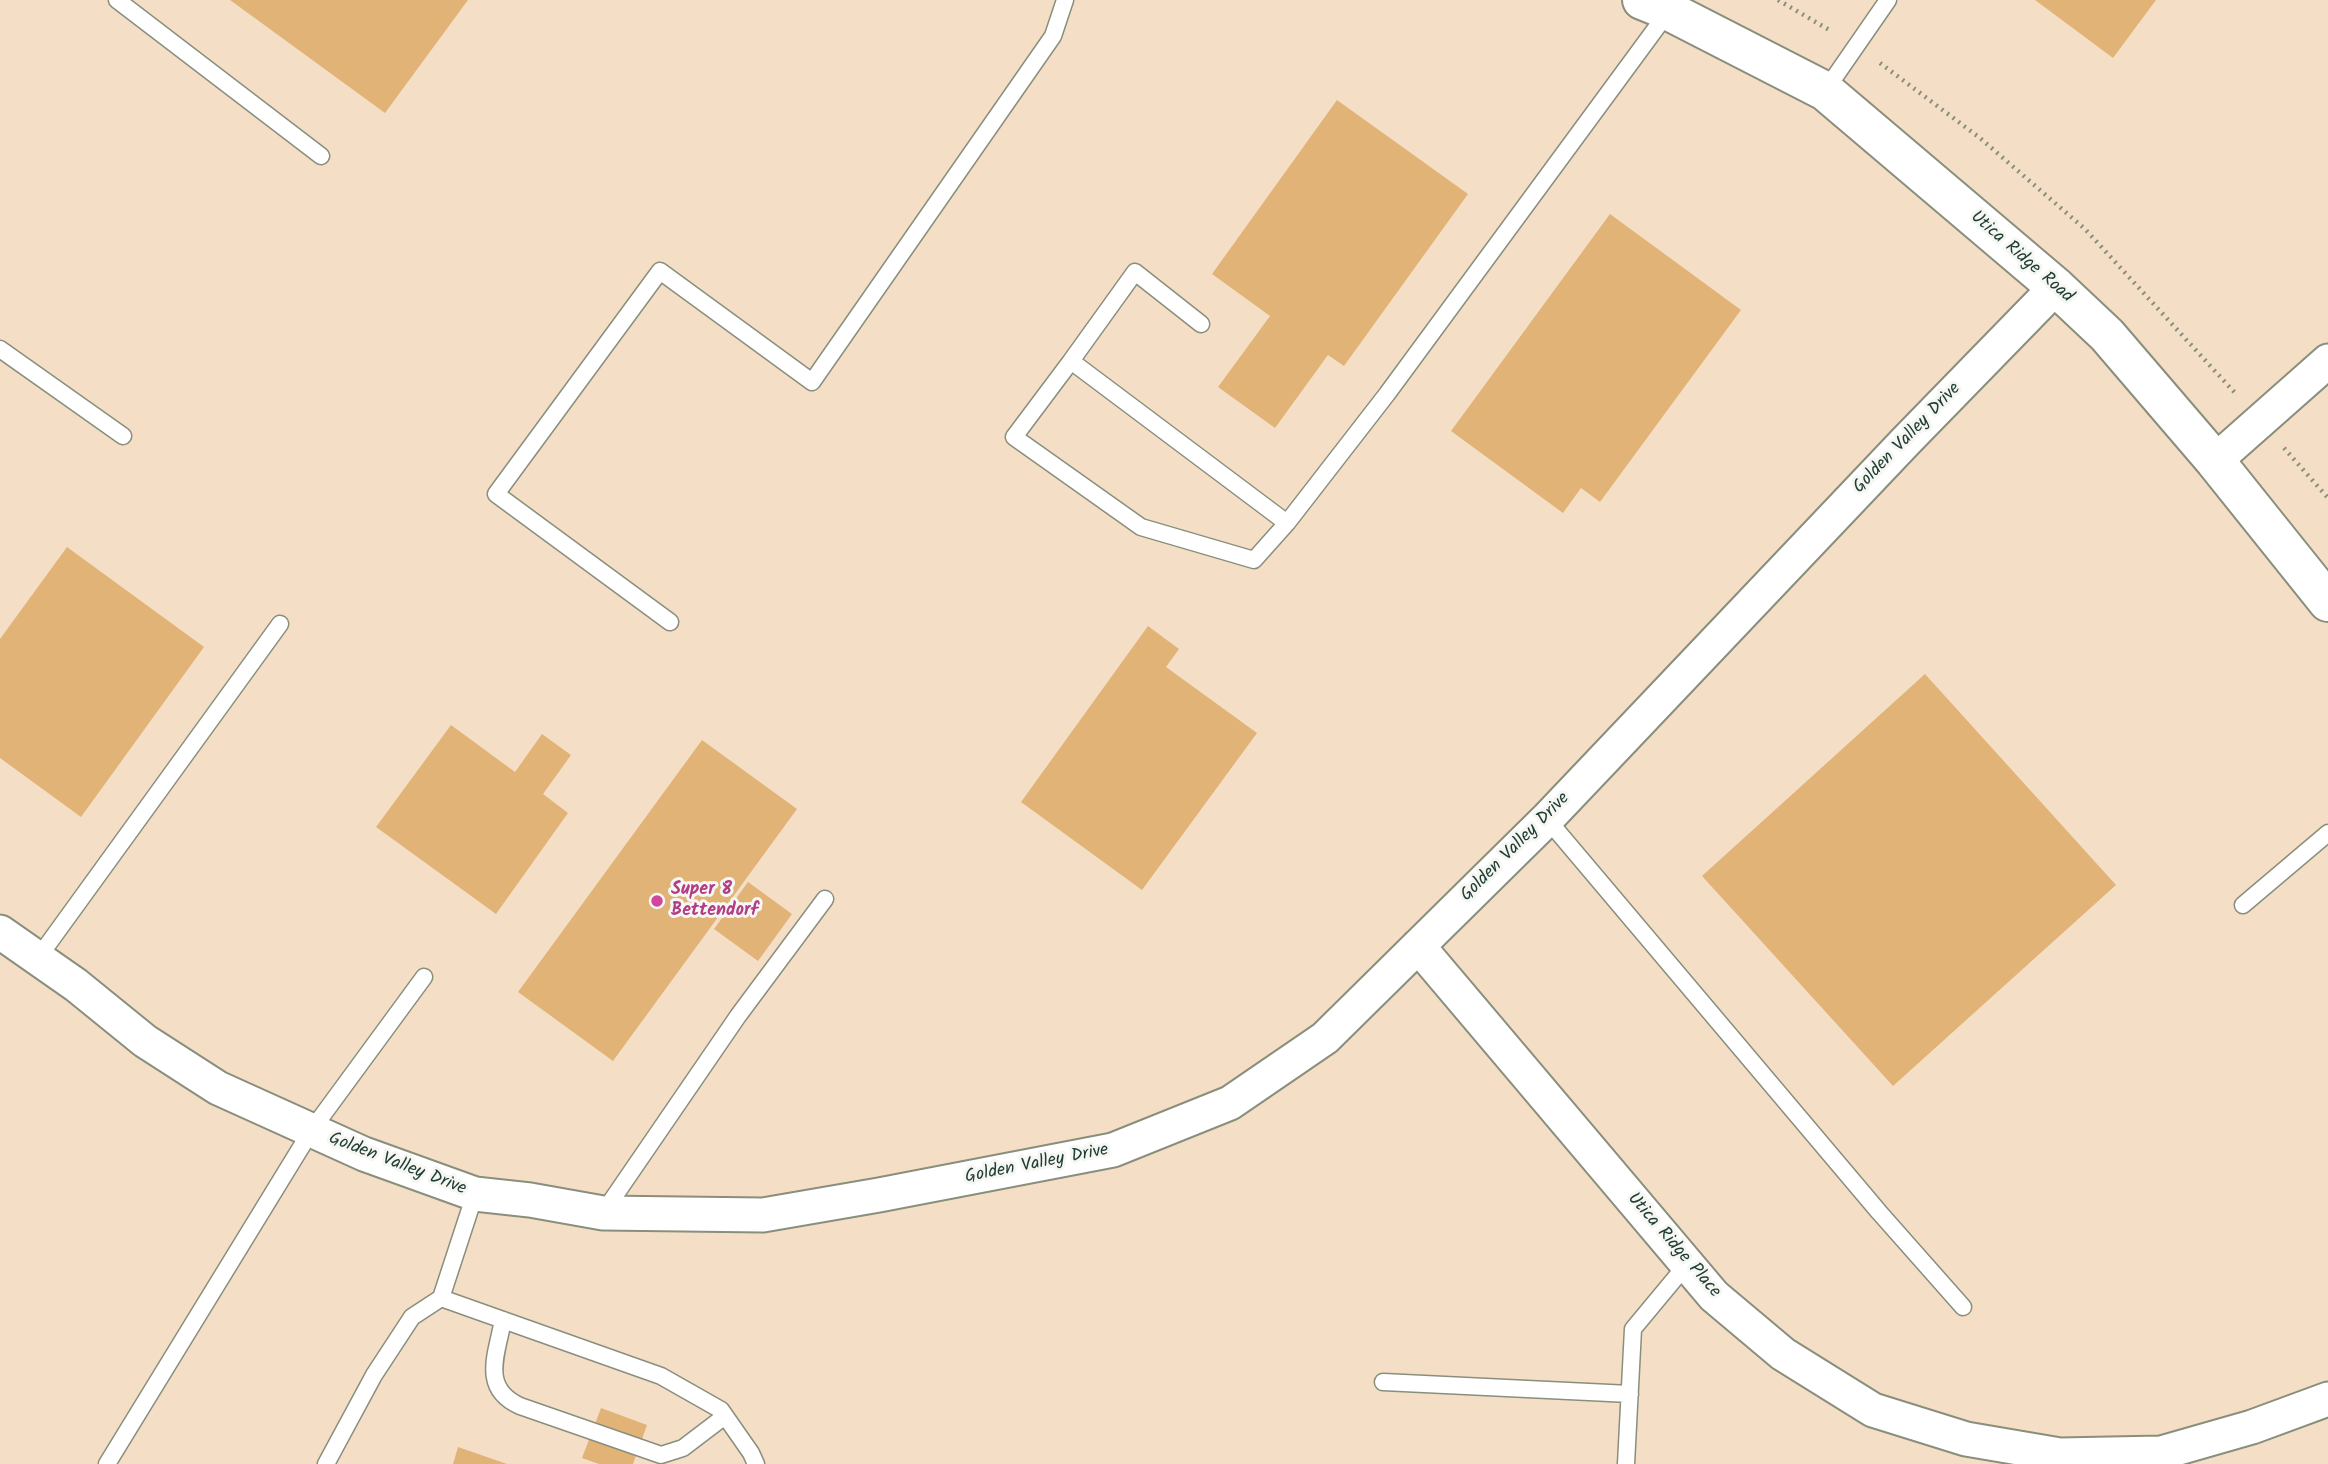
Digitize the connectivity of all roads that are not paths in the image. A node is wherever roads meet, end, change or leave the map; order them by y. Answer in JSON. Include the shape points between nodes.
{"nodes":[{"id":1,"x":117,"y":0,"type":"edge"},
{"id":2,"x":1065,"y":0,"type":"edge"},
{"id":3,"x":1888,"y":0,"type":"edge"},
{"id":4,"x":1656,"y":5,"type":"edge"},
{"id":5,"x":1825,"y":91,"type":"junction"},
{"id":6,"x":321,"y":156,"type":"dead end"},
{"id":7,"x":2056,"y":287,"type":"junction"},
{"id":8,"x":1201,"y":324,"type":"dead end"},
{"id":9,"x":0,"y":349,"type":"edge"},
{"id":10,"x":1071,"y":361,"type":"junction"},
{"id":11,"x":2328,"y":361,"type":"edge"},
{"id":12,"x":123,"y":436,"type":"dead end"},
{"id":13,"x":2216,"y":460,"type":"junction"},
{"id":14,"x":1287,"y":523,"type":"junction"},
{"id":15,"x":2328,"y":602,"type":"edge"},
{"id":16,"x":670,"y":622,"type":"dead end"},
{"id":17,"x":280,"y":624,"type":"dead end"},
{"id":18,"x":1547,"y":820,"type":"junction"},
{"id":19,"x":2328,"y":833,"type":"edge"},
{"id":20,"x":825,"y":899,"type":"dead end"},
{"id":21,"x":2243,"y":905,"type":"dead end"},
{"id":22,"x":0,"y":932,"type":"edge"},
{"id":23,"x":1418,"y":946,"type":"junction"},
{"id":24,"x":38,"y":958,"type":"junction"},
{"id":25,"x":424,"y":977,"type":"dead end"},
{"id":26,"x":311,"y":1131,"type":"junction"},
{"id":27,"x":475,"y":1194,"type":"junction"},
{"id":28,"x":603,"y":1213,"type":"junction"},
{"id":29,"x":1687,"y":1264,"type":"junction"},
{"id":30,"x":441,"y":1298,"type":"junction"},
{"id":31,"x":1964,"y":1307,"type":"dead end"},
{"id":32,"x":503,"y":1320,"type":"junction"},
{"id":33,"x":1383,"y":1381,"type":"dead end"},
{"id":34,"x":1630,"y":1394,"type":"junction"},
{"id":35,"x":2328,"y":1399,"type":"edge"},
{"id":36,"x":725,"y":1416,"type":"junction"},
{"id":37,"x":2178,"y":1456,"type":"edge"},
{"id":38,"x":107,"y":1464,"type":"edge"},
{"id":39,"x":326,"y":1464,"type":"edge"},
{"id":40,"x":756,"y":1464,"type":"edge"},
{"id":41,"x":1626,"y":1464,"type":"edge"}],
"edges":[{"from":1,"to":6,"type":"lane"},
{"from":2,"to":16,"type":"lane","via":[[1053,36],[812,382],[660,271],[496,494]]},
{"from":3,"to":5,"type":"lane"},
{"from":4,"to":5,"type":"main road","name":"Utica Ridge Road"},
{"from":4,"to":14,"type":"lane","via":[[1387,394]]},
{"from":5,"to":7,"type":"main road","name":"Utica Ridge Road"},
{"from":7,"to":13,"type":"main road","name":"Utica Ridge Road","via":[[2107,335]]},
{"from":7,"to":18,"type":"street","name":"Golden Valley Drive"},
{"from":8,"to":10,"type":"lane","via":[[1135,272]]},
{"from":9,"to":12,"type":"lane"},
{"from":10,"to":14,"type":"lane"},
{"from":10,"to":14,"type":"lane","via":[[1014,437],[1141,527],[1254,560]]},
{"from":11,"to":13,"type":"street"},
{"from":13,"to":15,"type":"main road","name":"Utica Ridge Road"},
{"from":17,"to":24,"type":"lane"},
{"from":18,"to":23,"type":"street","name":"Golden Valley Drive"},
{"from":18,"to":31,"type":"lane"},
{"from":19,"to":21,"type":"lane"},
{"from":20,"to":28,"type":"lane"},
{"from":22,"to":24,"type":"street","name":"Golden Valley Drive"},
{"from":23,"to":28,"type":"street","name":"Golden Valley Drive","via":[[1325,1038],[1230,1103],[1113,1150],[763,1215]]},
{"from":23,"to":29,"type":"street","name":"Utica Ridge Place"},
{"from":24,"to":26,"type":"street","name":"Golden Valley Drive","via":[[145,1041],[218,1088]]},
{"from":25,"to":26,"type":"lane"},
{"from":26,"to":27,"type":"street","name":"Golden Valley Drive"},
{"from":26,"to":38,"type":"lane"},
{"from":27,"to":28,"type":"street","name":"Golden Valley Drive"},
{"from":27,"to":30,"type":"lane"},
{"from":29,"to":34,"type":"lane","via":[[1633,1329]]},
{"from":29,"to":37,"type":"street","name":"Utica Ridge Place","via":[[1714,1296],[1783,1354],[1873,1410],[1966,1439],[2060,1455]]},
{"from":30,"to":32,"type":"lane"},
{"from":30,"to":39,"type":"lane","via":[[412,1317],[374,1375]]},
{"from":32,"to":36,"type":"lane","via":[[661,1377]]},
{"from":32,"to":36,"type":"lane","via":[[494,1379],[499,1390],[520,1406],[661,1455],[683,1448]]},
{"from":33,"to":34,"type":"lane"},
{"from":34,"to":41,"type":"lane"},
{"from":35,"to":37,"type":"street","name":"Utica Ridge Place"},
{"from":36,"to":40,"type":"lane"}]}
